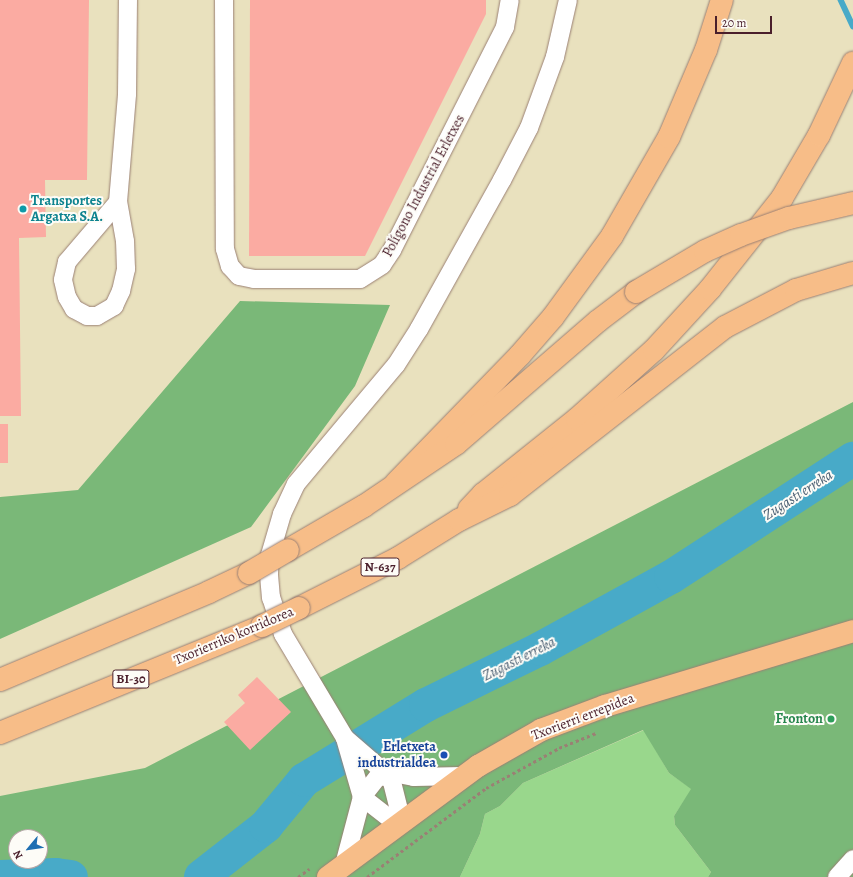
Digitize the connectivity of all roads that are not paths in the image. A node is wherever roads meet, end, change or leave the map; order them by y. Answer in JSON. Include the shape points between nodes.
{"nodes":[{"id":1,"x":128,"y":0,"type":"edge"},
{"id":2,"x":224,"y":0,"type":"edge"},
{"id":3,"x":510,"y":0,"type":"edge"},
{"id":4,"x":568,"y":0,"type":"edge"},
{"id":5,"x":722,"y":0,"type":"edge"},
{"id":6,"x":853,"y":63,"type":"edge"},
{"id":7,"x":118,"y":202,"type":"junction"},
{"id":8,"x":853,"y":203,"type":"edge"},
{"id":9,"x":853,"y":273,"type":"edge"},
{"id":10,"x":396,"y":483,"type":"junction"},
{"id":11,"x":459,"y":520,"type":"junction"},
{"id":12,"x":262,"y":626,"type":"joint"},
{"id":13,"x":852,"y":631,"type":"edge"},
{"id":14,"x":0,"y":680,"type":"edge"},
{"id":15,"x":0,"y":733,"type":"edge"},
{"id":16,"x":345,"y":738,"type":"junction"},
{"id":17,"x":384,"y":772,"type":"junction"},
{"id":18,"x":463,"y":776,"type":"junction"},
{"id":19,"x":360,"y":793,"type":"junction"},
{"id":20,"x":398,"y":825,"type":"junction"},
{"id":21,"x":853,"y":859,"type":"edge"},
{"id":22,"x":336,"y":871,"type":"edge"},
{"id":23,"x":837,"y":877,"type":"edge"}],
"edges":[{"from":1,"to":7,"type":"street","via":[[127,94]]},
{"from":2,"to":3,"type":"street","name":"Polígono Industrial Erletxes","via":[[225,249],[230,266],[239,276],[254,279],[360,279],[382,265],[392,250],[505,27]]},
{"from":4,"to":16,"type":"street","via":[[555,57],[529,128],[472,235],[396,365],[296,484],[282,514],[270,555],[269,574],[275,612],[285,638]]},
{"from":5,"to":10,"type":"main road","via":[[706,50],[669,137],[612,236],[553,317]]},
{"from":6,"to":11,"type":"main road","via":[[819,135],[782,198],[744,248],[654,350],[577,419],[482,494]]},
{"from":7,"to":7,"type":"street","via":[[67,262],[62,280],[74,309],[87,316],[98,316],[108,311],[114,306],[121,291],[126,269]]},
{"from":8,"to":10,"type":"main road","bridge":true,"via":[[789,218],[741,235],[705,251],[636,292],[598,321],[456,444]]},
{"from":9,"to":11,"type":"main road","via":[[796,290],[725,327],[510,495]]},
{"from":10,"to":14,"type":"main road","bridge":true,"via":[[342,520],[249,573]]},
{"from":11,"to":12,"type":"main road","name":"Txorierriko korridorea","number":"N-637","bridge":true,"via":[[398,558]]},
{"from":12,"to":15,"type":"main road","name":"Txorierriko korridorea","number":"BI-30"},
{"from":13,"to":18,"type":"main road","name":"Txorierri errepidea","via":[[605,706],[541,730]]},
{"from":16,"to":17,"type":"street"},
{"from":16,"to":19,"type":"street"},
{"from":17,"to":18,"type":"street"},
{"from":17,"to":19,"type":"street"},
{"from":17,"to":20,"type":"street","via":[[395,794]]},
{"from":18,"to":20,"type":"main road","name":"Txorierri errepidea"},
{"from":19,"to":20,"type":"street"},
{"from":19,"to":22,"type":"street"},
{"from":20,"to":22,"type":"main road","name":"Txorierri errepidea"},
{"from":21,"to":23,"type":"street"}]}
